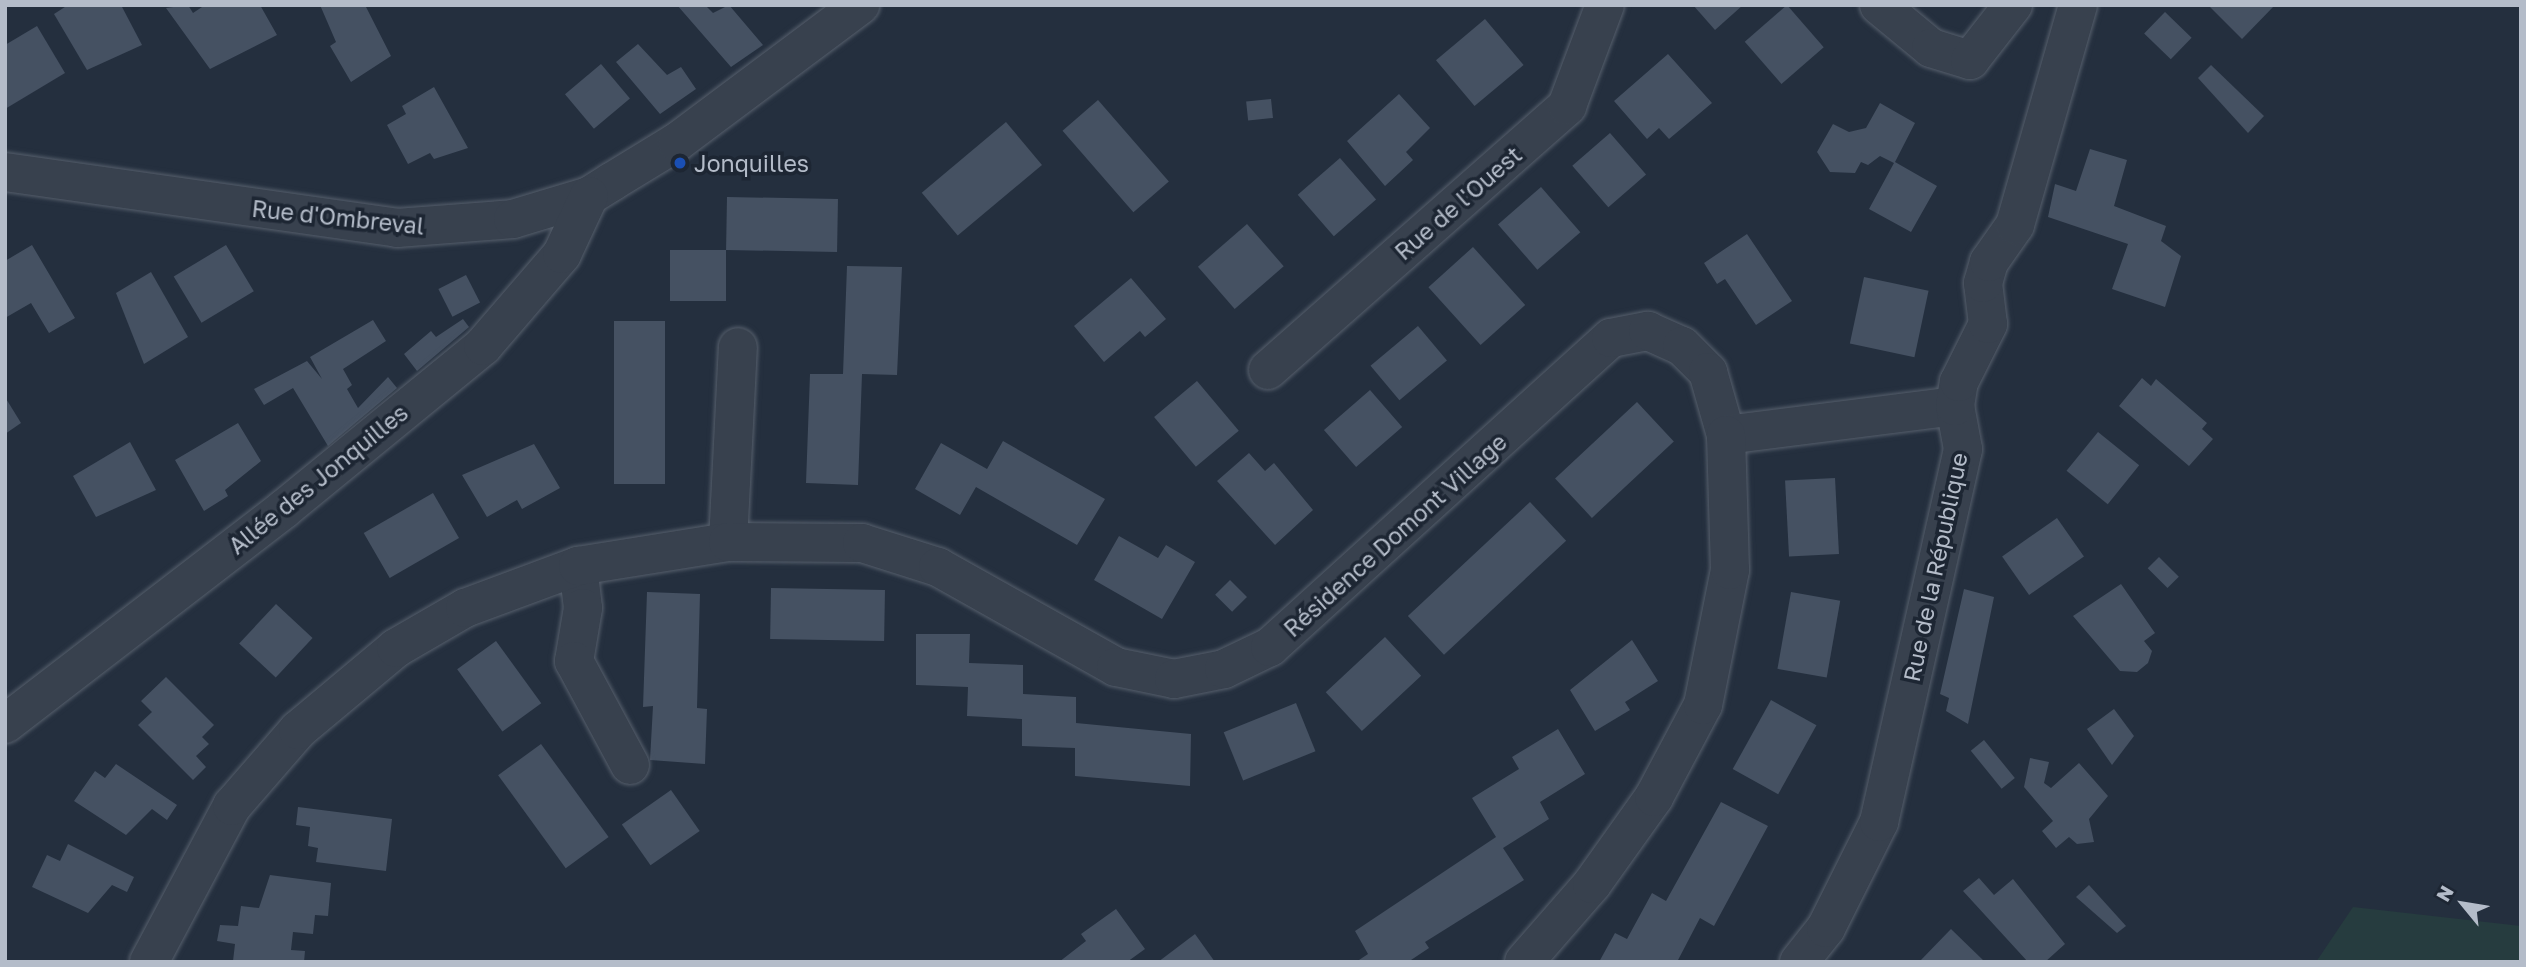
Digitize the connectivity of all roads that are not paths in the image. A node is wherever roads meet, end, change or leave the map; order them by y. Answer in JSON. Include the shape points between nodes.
{"nodes":[{"id":1,"x":860,"y":5,"type":"edge"},
{"id":2,"x":1605,"y":5,"type":"edge"},
{"id":3,"x":1879,"y":5,"type":"edge"},
{"id":4,"x":2013,"y":5,"type":"edge"},
{"id":5,"x":2078,"y":5,"type":"edge"},
{"id":6,"x":5,"y":172,"type":"edge"},
{"id":7,"x":589,"y":196,"type":"junction"},
{"id":8,"x":738,"y":347,"type":"dead end"},
{"id":9,"x":1268,"y":370,"type":"dead end"},
{"id":10,"x":1955,"y":406,"type":"junction"},
{"id":11,"x":1726,"y":435,"type":"junction"},
{"id":12,"x":728,"y":542,"type":"junction"},
{"id":13,"x":578,"y":566,"type":"junction"},
{"id":14,"x":5,"y":724,"type":"edge"},
{"id":15,"x":630,"y":765,"type":"dead end"},
{"id":16,"x":149,"y":962,"type":"edge"},
{"id":17,"x":1524,"y":962,"type":"edge"},
{"id":18,"x":1799,"y":962,"type":"edge"}],
"edges":[{"from":1,"to":7,"type":"street","name":"Rue d'Ombreval","via":[[677,142]]},
{"from":2,"to":9,"type":"street","name":"Rue de l'Ouest","via":[[1567,106]]},
{"from":3,"to":4,"type":"street","via":[[1931,48],[1970,60]]},
{"from":5,"to":10,"type":"street","via":[[2015,225],[1989,262],[1983,283],[1988,324]]},
{"from":6,"to":7,"type":"street","name":"Rue d'Ombreval","via":[[397,228],[513,219]]},
{"from":7,"to":14,"type":"street","name":"Allée des Jonquilles","via":[[562,254],[483,346],[284,509]]},
{"from":8,"to":12,"type":"street"},
{"from":10,"to":11,"type":"street"},
{"from":10,"to":18,"type":"street","name":"Rue de la République","via":[[1963,449],[1879,822],[1826,928]]},
{"from":11,"to":12,"type":"street","name":"Résidence Domont Village","via":[[1708,372],[1682,346],[1648,331],[1611,338],[1270,647],[1224,670],[1174,679],[1116,667],[938,567],[862,543]]},
{"from":11,"to":17,"type":"street","name":"Résidence Domont Village","via":[[1730,570],[1703,705],[1654,797],[1592,884]]},
{"from":12,"to":13,"type":"street","name":"Résidence Domont Village"},
{"from":13,"to":15,"type":"street","via":[[583,608],[574,661]]},
{"from":13,"to":16,"type":"street","name":"Résidence Domont Village","via":[[465,608],[396,648],[298,730],[232,806]]}]}
